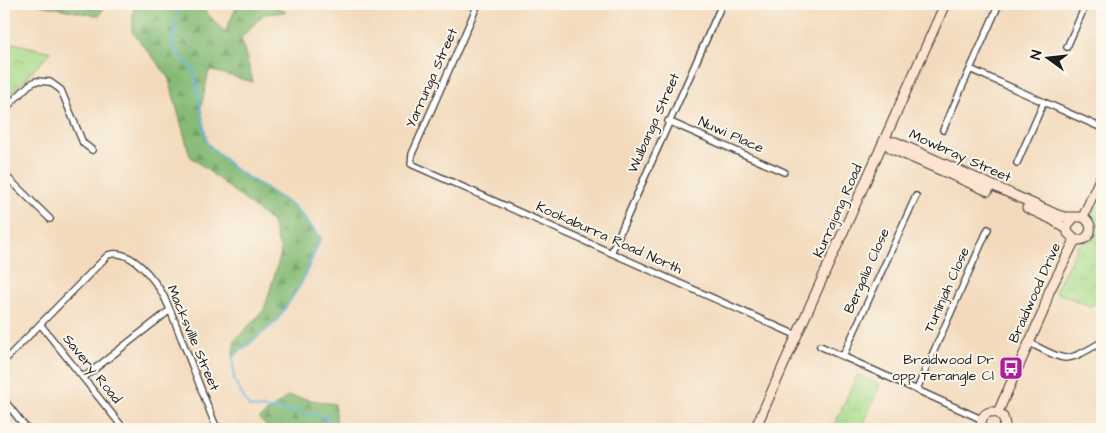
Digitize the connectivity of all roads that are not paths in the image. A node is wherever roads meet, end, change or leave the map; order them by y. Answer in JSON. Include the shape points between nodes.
{"nodes":[{"id":1,"x":478,"y":4,"type":"edge"},
{"id":2,"x":722,"y":4,"type":"edge"},
{"id":3,"x":945,"y":4,"type":"edge"},
{"id":4,"x":999,"y":4,"type":"edge"},
{"id":5,"x":1086,"y":4,"type":"edge"},
{"id":6,"x":1067,"y":47,"type":"dead end"},
{"id":7,"x":970,"y":69,"type":"junction"},
{"id":8,"x":1044,"y":102,"type":"junction"},
{"id":9,"x":4,"y":110,"type":"edge"},
{"id":10,"x":668,"y":121,"type":"junction"},
{"id":11,"x":1102,"y":128,"type":"edge"},
{"id":12,"x":943,"y":130,"type":"dead end"},
{"id":13,"x":884,"y":141,"type":"junction"},
{"id":14,"x":92,"y":150,"type":"dead end"},
{"id":15,"x":1017,"y":163,"type":"dead end"},
{"id":16,"x":411,"y":164,"type":"joint"},
{"id":17,"x":784,"y":172,"type":"dead end"},
{"id":18,"x":4,"y":174,"type":"edge"},
{"id":19,"x":1102,"y":174,"type":"edge"},
{"id":20,"x":916,"y":196,"type":"dead end"},
{"id":21,"x":1078,"y":217,"type":"junction"},
{"id":22,"x":50,"y":220,"type":"dead end"},
{"id":23,"x":988,"y":229,"type":"dead end"},
{"id":24,"x":1067,"y":229,"type":"junction"},
{"id":25,"x":1075,"y":240,"type":"junction"},
{"id":26,"x":611,"y":253,"type":"junction"},
{"id":27,"x":170,"y":310,"type":"junction"},
{"id":28,"x":40,"y":324,"type":"junction"},
{"id":29,"x":796,"y":335,"type":"junction"},
{"id":30,"x":1028,"y":342,"type":"junction"},
{"id":31,"x":1102,"y":342,"type":"edge"},
{"id":32,"x":820,"y":346,"type":"dead end"},
{"id":33,"x":843,"y":356,"type":"junction"},
{"id":34,"x":4,"y":361,"type":"edge"},
{"id":35,"x":83,"y":378,"type":"junction"},
{"id":36,"x":917,"y":389,"type":"junction"},
{"id":37,"x":5,"y":405,"type":"edge"},
{"id":38,"x":998,"y":412,"type":"junction"},
{"id":39,"x":981,"y":419,"type":"junction"},
{"id":40,"x":1102,"y":426,"type":"edge"},
{"id":41,"x":27,"y":429,"type":"edge"},
{"id":42,"x":124,"y":429,"type":"edge"},
{"id":43,"x":217,"y":429,"type":"edge"},
{"id":44,"x":755,"y":429,"type":"edge"},
{"id":45,"x":982,"y":429,"type":"edge"},
{"id":46,"x":1005,"y":429,"type":"edge"},
{"id":47,"x":1096,"y":429,"type":"edge"}],
"edges":[{"from":1,"to":16,"type":"street","name":"Yarrunga Street","via":[[412,154]]},
{"from":2,"to":10,"type":"street","name":"Wulbanga Street"},
{"from":3,"to":13,"type":"street","name":"Kurrajong Road"},
{"from":4,"to":7,"type":"street"},
{"from":5,"to":6,"type":"street"},
{"from":7,"to":8,"type":"street"},
{"from":7,"to":12,"type":"street"},
{"from":8,"to":11,"type":"street"},
{"from":8,"to":15,"type":"street"},
{"from":9,"to":14,"type":"street","via":[[36,81],[52,83],[62,90],[83,143]]},
{"from":10,"to":17,"type":"street","name":"Nuwi Place"},
{"from":10,"to":26,"type":"street","name":"Wulbanga Street"},
{"from":13,"to":21,"type":"street","name":"Mowbray Street","via":[[896,142],[1058,216]]},
{"from":13,"to":24,"type":"street","name":"Mowbray Street","via":[[892,149]]},
{"from":13,"to":29,"type":"street","name":"Kurrajong Road"},
{"from":16,"to":26,"type":"street","name":"Kookaburra Road North"},
{"from":18,"to":22,"type":"street"},
{"from":19,"to":21,"type":"street"},
{"from":20,"to":33,"type":"street","name":"Bergalia Close"},
{"from":21,"to":24,"type":"street","via":[[1068,222]]},
{"from":21,"to":25,"type":"street","via":[[1090,222],[1090,234],[1083,240]]},
{"from":23,"to":36,"type":"street","name":"Turlinjah Close"},
{"from":24,"to":25,"type":"street"},
{"from":25,"to":30,"type":"street","name":"Braidwood Drive"},
{"from":26,"to":29,"type":"street","name":"Kookaburra Road North"},
{"from":27,"to":28,"type":"street","name":"Macksville Street","via":[[149,276],[126,255],[114,253],[108,255]]},
{"from":27,"to":35,"type":"street"},
{"from":27,"to":43,"type":"street","name":"Macksville Street"},
{"from":28,"to":34,"type":"street","name":"Macksville Street"},
{"from":28,"to":35,"type":"street","name":"Savery Road"},
{"from":29,"to":44,"type":"street","name":"Kurrajong Road"},
{"from":30,"to":31,"type":"street","via":[[1066,358]]},
{"from":30,"to":38,"type":"street","name":"Braidwood Drive"},
{"from":32,"to":33,"type":"street"},
{"from":33,"to":36,"type":"street"},
{"from":35,"to":42,"type":"street","name":"Savery Road"},
{"from":36,"to":39,"type":"street"},
{"from":37,"to":41,"type":"street"},
{"from":38,"to":39,"type":"street","via":[[990,412]]},
{"from":38,"to":46,"type":"street","via":[[1003,417]]},
{"from":39,"to":45,"type":"street"},
{"from":40,"to":47,"type":"street"}]}
